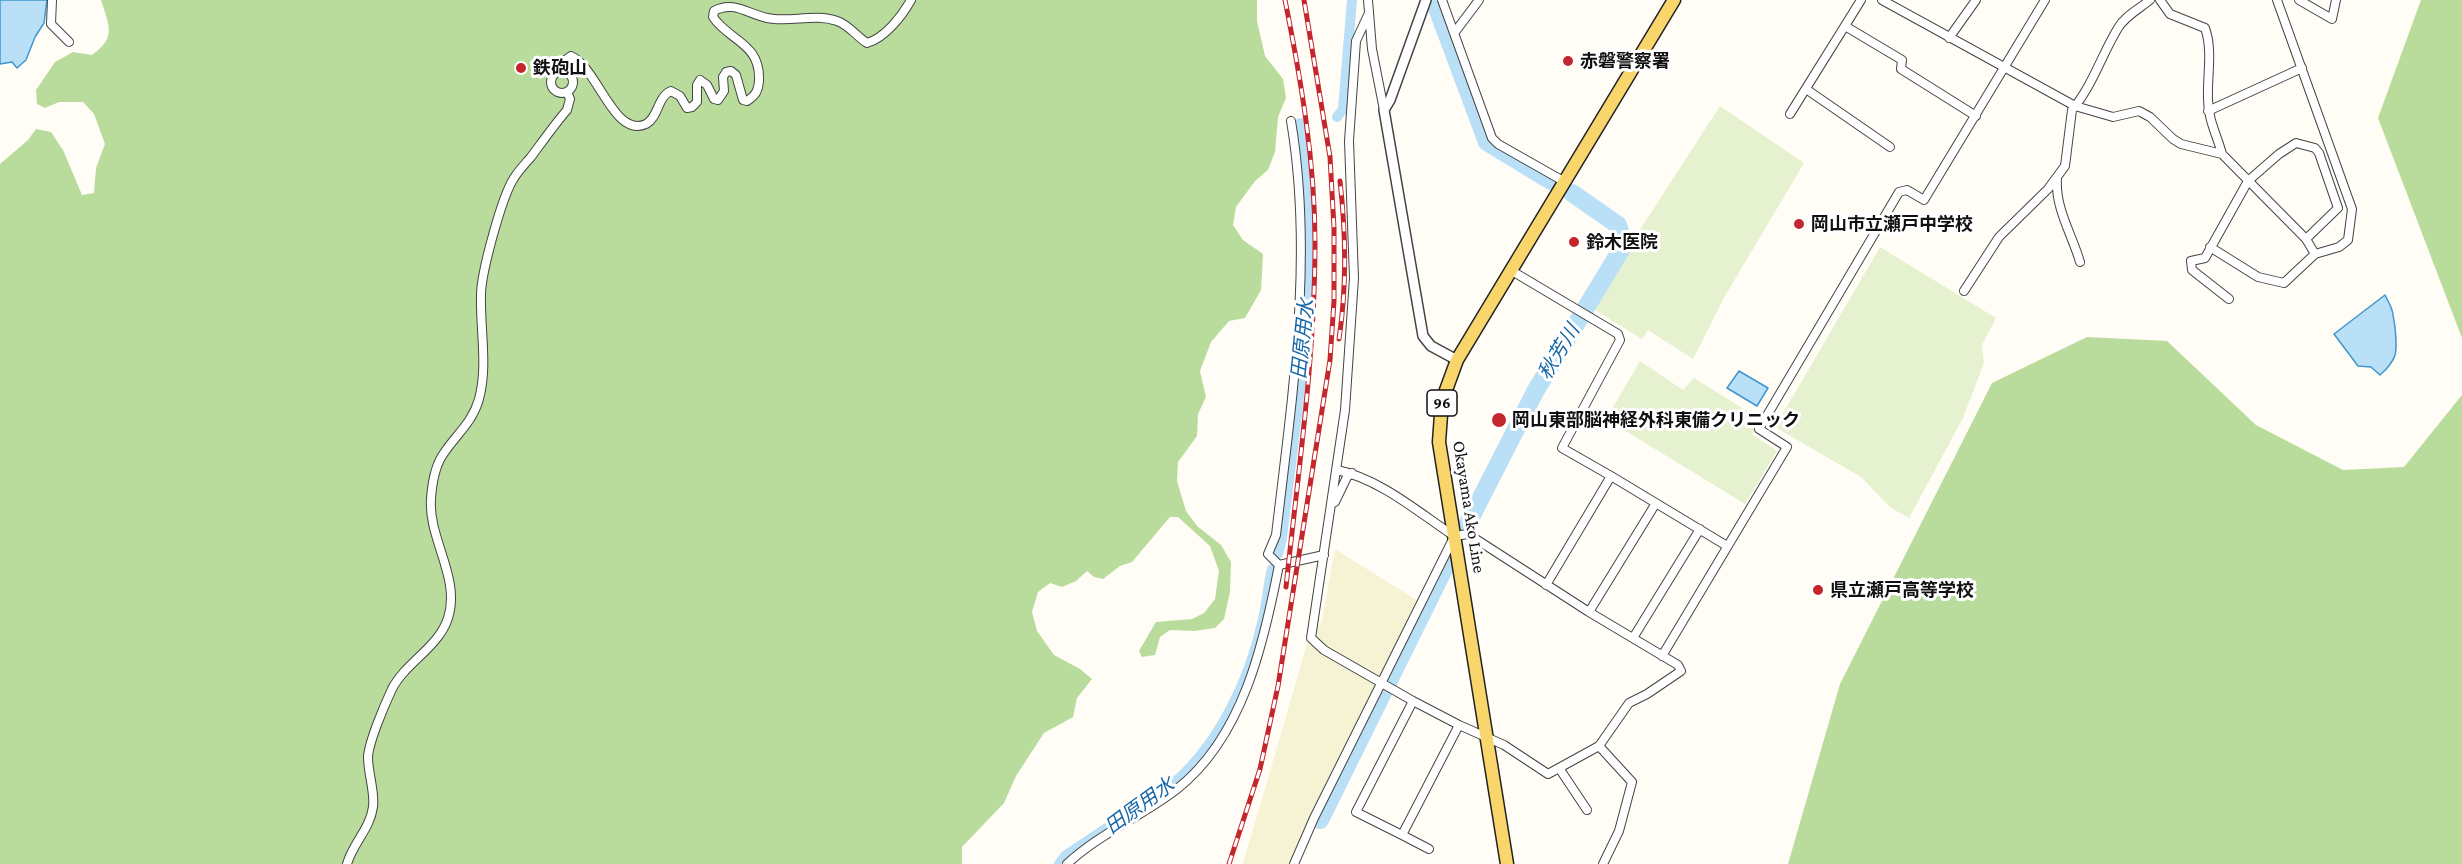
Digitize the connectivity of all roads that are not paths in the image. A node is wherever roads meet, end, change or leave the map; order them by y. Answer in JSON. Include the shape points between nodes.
{"nodes":[{"id":1,"x":52,"y":0,"type":"edge"},
{"id":2,"x":912,"y":0,"type":"edge"},
{"id":3,"x":1368,"y":0,"type":"edge"},
{"id":4,"x":1426,"y":0,"type":"edge"},
{"id":5,"x":1442,"y":0,"type":"edge"},
{"id":6,"x":1479,"y":0,"type":"edge"},
{"id":7,"x":1674,"y":0,"type":"edge"},
{"id":8,"x":1861,"y":0,"type":"edge"},
{"id":9,"x":1882,"y":0,"type":"edge"},
{"id":10,"x":1976,"y":0,"type":"edge"},
{"id":11,"x":2045,"y":0,"type":"edge"},
{"id":12,"x":2150,"y":0,"type":"edge"},
{"id":13,"x":2160,"y":0,"type":"edge"},
{"id":14,"x":2277,"y":0,"type":"edge"},
{"id":15,"x":2299,"y":0,"type":"edge"},
{"id":16,"x":2336,"y":0,"type":"edge"},
{"id":17,"x":1368,"y":15,"type":"junction"},
{"id":18,"x":1845,"y":26,"type":"junction"},
{"id":19,"x":1455,"y":32,"type":"junction"},
{"id":20,"x":1949,"y":38,"type":"junction"},
{"id":21,"x":69,"y":42,"type":"dead end"},
{"id":22,"x":2302,"y":68,"type":"junction"},
{"id":23,"x":2004,"y":69,"type":"junction"},
{"id":24,"x":559,"y":71,"type":"junction"},
{"id":25,"x":1806,"y":89,"type":"junction"},
{"id":26,"x":567,"y":92,"type":"junction"},
{"id":27,"x":2075,"y":106,"type":"junction"},
{"id":28,"x":1384,"y":110,"type":"junction"},
{"id":29,"x":2208,"y":111,"type":"junction"},
{"id":30,"x":1790,"y":114,"type":"dead end"},
{"id":31,"x":1976,"y":116,"type":"junction"},
{"id":32,"x":1291,"y":121,"type":"dead end"},
{"id":33,"x":1890,"y":147,"type":"dead end"},
{"id":34,"x":2222,"y":154,"type":"junction"},
{"id":35,"x":2057,"y":178,"type":"junction"},
{"id":36,"x":2248,"y":181,"type":"junction"},
{"id":37,"x":1565,"y":182,"type":"junction"},
{"id":38,"x":2306,"y":239,"type":"junction"},
{"id":39,"x":2210,"y":247,"type":"junction"},
{"id":40,"x":2315,"y":254,"type":"junction"},
{"id":41,"x":2080,"y":262,"type":"dead end"},
{"id":42,"x":1512,"y":271,"type":"junction"},
{"id":43,"x":1964,"y":291,"type":"dead end"},
{"id":44,"x":2229,"y":299,"type":"dead end"},
{"id":45,"x":1457,"y":360,"type":"junction"},
{"id":46,"x":1337,"y":470,"type":"junction"},
{"id":47,"x":1352,"y":473,"type":"junction"},
{"id":48,"x":1611,"y":476,"type":"junction"},
{"id":49,"x":1656,"y":503,"type":"junction"},
{"id":50,"x":1332,"y":509,"type":"junction"},
{"id":51,"x":1700,"y":529,"type":"junction"},
{"id":52,"x":1454,"y":536,"type":"junction"},
{"id":53,"x":1728,"y":546,"type":"junction"},
{"id":54,"x":1324,"y":555,"type":"junction"},
{"id":55,"x":1279,"y":565,"type":"junction"},
{"id":56,"x":1546,"y":585,"type":"junction"},
{"id":57,"x":1589,"y":612,"type":"junction"},
{"id":58,"x":1633,"y":638,"type":"junction"},
{"id":59,"x":1662,"y":656,"type":"junction"},
{"id":60,"x":1382,"y":681,"type":"junction"},
{"id":61,"x":1413,"y":700,"type":"junction"},
{"id":62,"x":1459,"y":725,"type":"junction"},
{"id":63,"x":1488,"y":739,"type":"junction"},
{"id":64,"x":1599,"y":746,"type":"junction"},
{"id":65,"x":1559,"y":768,"type":"junction"},
{"id":66,"x":1587,"y":810,"type":"dead end"},
{"id":67,"x":1402,"y":835,"type":"junction"},
{"id":68,"x":1429,"y":849,"type":"dead end"},
{"id":69,"x":347,"y":864,"type":"edge"},
{"id":70,"x":1067,"y":864,"type":"edge"},
{"id":71,"x":1294,"y":864,"type":"edge"},
{"id":72,"x":1507,"y":864,"type":"edge"},
{"id":73,"x":1603,"y":864,"type":"edge"}],
"edges":[{"from":1,"to":21,"type":"street","via":[[51,24]]},
{"from":2,"to":24,"type":"street","via":[[876,41],[867,43],[848,26],[828,18],[788,21],[767,18],[741,6],[718,8],[713,17],[717,23],[738,37],[758,63],[758,89],[754,96],[743,100],[736,75],[726,72],[724,91],[718,99],[700,81],[697,102],[692,108],[687,108],[680,96],[671,91],[661,99],[646,124],[626,124],[618,117],[580,60],[571,56],[561,63]]},
{"from":3,"to":17,"type":"street"},
{"from":4,"to":28,"type":"street"},
{"from":5,"to":19,"type":"street"},
{"from":6,"to":19,"type":"street"},
{"from":7,"to":37,"type":"main road","name":"Okayama Ako Line","number":"96"},
{"from":8,"to":18,"type":"street"},
{"from":9,"to":20,"type":"street"},
{"from":10,"to":20,"type":"street"},
{"from":11,"to":23,"type":"street"},
{"from":12,"to":27,"type":"street","via":[[2119,26],[2092,83]]},
{"from":13,"to":29,"type":"street","via":[[2170,14],[2205,28]]},
{"from":14,"to":22,"type":"street"},
{"from":15,"to":16,"type":"street","via":[[2332,19]]},
{"from":17,"to":28,"type":"street"},
{"from":17,"to":46,"type":"street","via":[[1356,41],[1349,141],[1354,278]]},
{"from":18,"to":25,"type":"street"},
{"from":18,"to":31,"type":"street","via":[[1902,60],[1901,69]]},
{"from":19,"to":37,"type":"street","via":[[1492,138]]},
{"from":20,"to":23,"type":"street"},
{"from":22,"to":29,"type":"street"},
{"from":22,"to":40,"type":"street","via":[[2352,209],[2348,240]]},
{"from":23,"to":27,"type":"street"},
{"from":23,"to":31,"type":"street"},
{"from":24,"to":26,"type":"street","via":[[572,76],[573,83]]},
{"from":24,"to":26,"type":"street","via":[[553,76],[552,86],[560,93]]},
{"from":25,"to":30,"type":"street"},
{"from":25,"to":33,"type":"street"},
{"from":26,"to":69,"type":"street","via":[[567,110],[508,189],[487,260],[481,293],[483,376],[479,399],[464,430],[441,456],[432,483],[432,525],[451,598],[448,619],[391,690],[368,759],[373,804],[370,822]]},
{"from":27,"to":34,"type":"street","via":[[2114,117],[2139,111],[2181,144]]},
{"from":27,"to":35,"type":"street","via":[[2065,166]]},
{"from":28,"to":45,"type":"street","via":[[1423,336],[1431,346]]},
{"from":29,"to":34,"type":"street"},
{"from":31,"to":53,"type":"street","via":[[1924,200],[1907,190],[1899,192],[1759,429],[1787,447]]},
{"from":32,"to":55,"type":"street","via":[[1300,186],[1301,276],[1280,502],[1276,535],[1268,554]]},
{"from":34,"to":36,"type":"street"},
{"from":35,"to":41,"type":"street","via":[[2060,205]]},
{"from":35,"to":43,"type":"street","via":[[2000,237]]},
{"from":36,"to":38,"type":"street"},
{"from":36,"to":38,"type":"street","via":[[2296,143],[2315,148],[2338,208]]},
{"from":36,"to":39,"type":"street"},
{"from":37,"to":42,"type":"main road","name":"Okayama Ako Line","number":"96"},
{"from":38,"to":40,"type":"street"},
{"from":39,"to":40,"type":"street","via":[[2258,277],[2284,284]]},
{"from":39,"to":44,"type":"street","via":[[2205,258],[2191,261],[2192,270]]},
{"from":42,"to":45,"type":"main road","name":"Okayama Ako Line","number":"96"},
{"from":42,"to":48,"type":"street","via":[[1618,334],[1620,340],[1563,448]]},
{"from":45,"to":52,"type":"main road","name":"Okayama Ako Line","number":"96","via":[[1442,401],[1439,423]]},
{"from":46,"to":47,"type":"street"},
{"from":46,"to":50,"type":"street"},
{"from":47,"to":50,"type":"street"},
{"from":47,"to":52,"type":"street"},
{"from":48,"to":49,"type":"street"},
{"from":48,"to":56,"type":"street"},
{"from":49,"to":51,"type":"street"},
{"from":49,"to":57,"type":"street"},
{"from":50,"to":54,"type":"street"},
{"from":51,"to":53,"type":"street"},
{"from":51,"to":58,"type":"street"},
{"from":52,"to":56,"type":"street","via":[[1468,534]]},
{"from":52,"to":60,"type":"street"},
{"from":52,"to":63,"type":"main road","name":"Okayama Ako Line","number":"96"},
{"from":53,"to":59,"type":"street"},
{"from":54,"to":55,"type":"street"},
{"from":54,"to":60,"type":"street","via":[[1311,638],[1324,650]]},
{"from":55,"to":70,"type":"street","via":[[1268,625],[1246,693],[1211,752],[1178,788]]},
{"from":56,"to":57,"type":"street"},
{"from":57,"to":58,"type":"street"},
{"from":58,"to":59,"type":"street"},
{"from":59,"to":64,"type":"street","via":[[1681,671],[1629,703]]},
{"from":60,"to":61,"type":"street"},
{"from":60,"to":71,"type":"street"},
{"from":61,"to":62,"type":"street"},
{"from":61,"to":67,"type":"street","via":[[1356,812]]},
{"from":62,"to":63,"type":"street"},
{"from":62,"to":67,"type":"street"},
{"from":63,"to":65,"type":"street","via":[[1548,774]]},
{"from":63,"to":72,"type":"main road","name":"Okayama Ako Line","number":"96"},
{"from":64,"to":65,"type":"street"},
{"from":64,"to":73,"type":"street","via":[[1632,782],[1619,831]]},
{"from":65,"to":66,"type":"street"},
{"from":67,"to":68,"type":"street"}]}
